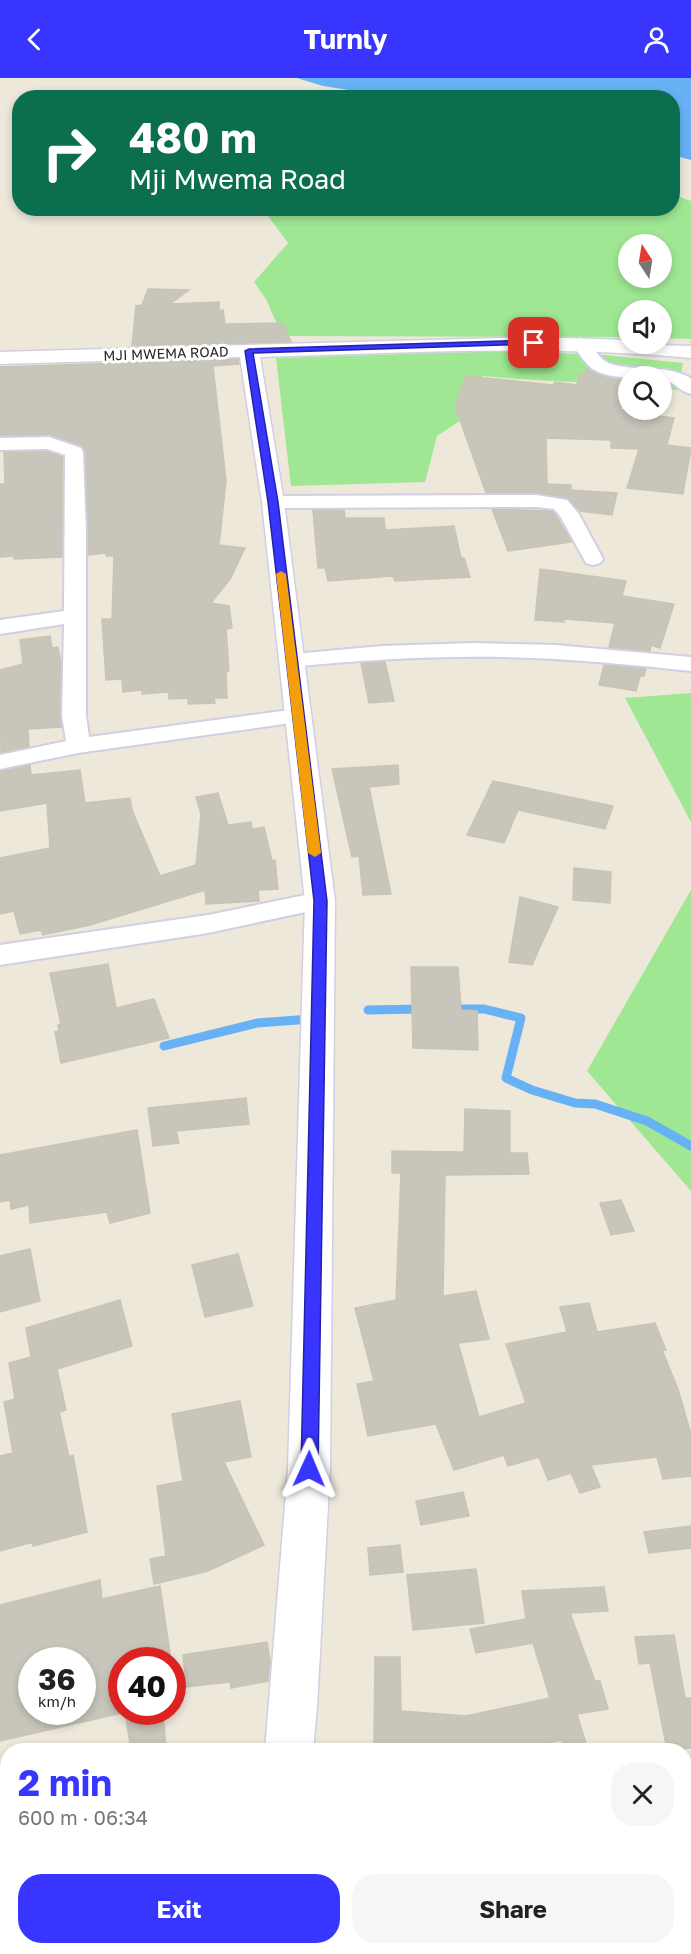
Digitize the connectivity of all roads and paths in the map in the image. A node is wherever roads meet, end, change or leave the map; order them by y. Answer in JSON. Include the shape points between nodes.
{"nodes":[{"id":1,"x":579,"y":343,"type":"junction"},
{"id":2,"x":249,"y":351,"type":"junction"},
{"id":3,"x":691,"y":352,"type":"edge"},
{"id":4,"x":0,"y":358,"type":"edge"},
{"id":5,"x":691,"y":389,"type":"edge"},
{"id":6,"x":0,"y":444,"type":"edge"},
{"id":7,"x":273,"y":502,"type":"junction"},
{"id":8,"x":593,"y":559,"type":"dead end"},
{"id":9,"x":75,"y":615,"type":"junction"},
{"id":10,"x":0,"y":627,"type":"edge"},
{"id":11,"x":291,"y":660,"type":"junction"},
{"id":12,"x":691,"y":664,"type":"edge"},
{"id":13,"x":297,"y":716,"type":"junction"},
{"id":14,"x":78,"y":746,"type":"junction"},
{"id":15,"x":0,"y":762,"type":"edge"},
{"id":16,"x":320,"y":901,"type":"junction"},
{"id":17,"x":0,"y":955,"type":"edge"},
{"id":18,"x":290,"y":1743,"type":"edge"}],
"edges":[{"from":1,"to":2,"type":"street","name":"MJI MWEMA ROAD"},
{"from":1,"to":3,"type":"street","name":"MJI MWEMA ROAD"},
{"from":1,"to":5,"type":"street","via":[[603,367],[676,376]]},
{"from":2,"to":4,"type":"street","name":"MJI MWEMA ROAD"},
{"from":2,"to":7,"type":"street"},
{"from":6,"to":9,"type":"street","via":[[49,443],[74,452]]},
{"from":7,"to":8,"type":"street","via":[[560,504]]},
{"from":7,"to":11,"type":"street"},
{"from":9,"to":10,"type":"street"},
{"from":9,"to":14,"type":"street","via":[[74,716]]},
{"from":11,"to":12,"type":"street","via":[[475,650]]},
{"from":11,"to":13,"type":"street"},
{"from":13,"to":14,"type":"street"},
{"from":13,"to":16,"type":"street"},
{"from":14,"to":15,"type":"street"},
{"from":16,"to":17,"type":"street","via":[[208,924]]},
{"from":16,"to":18,"type":"street","via":[[309,1469]]}]}
